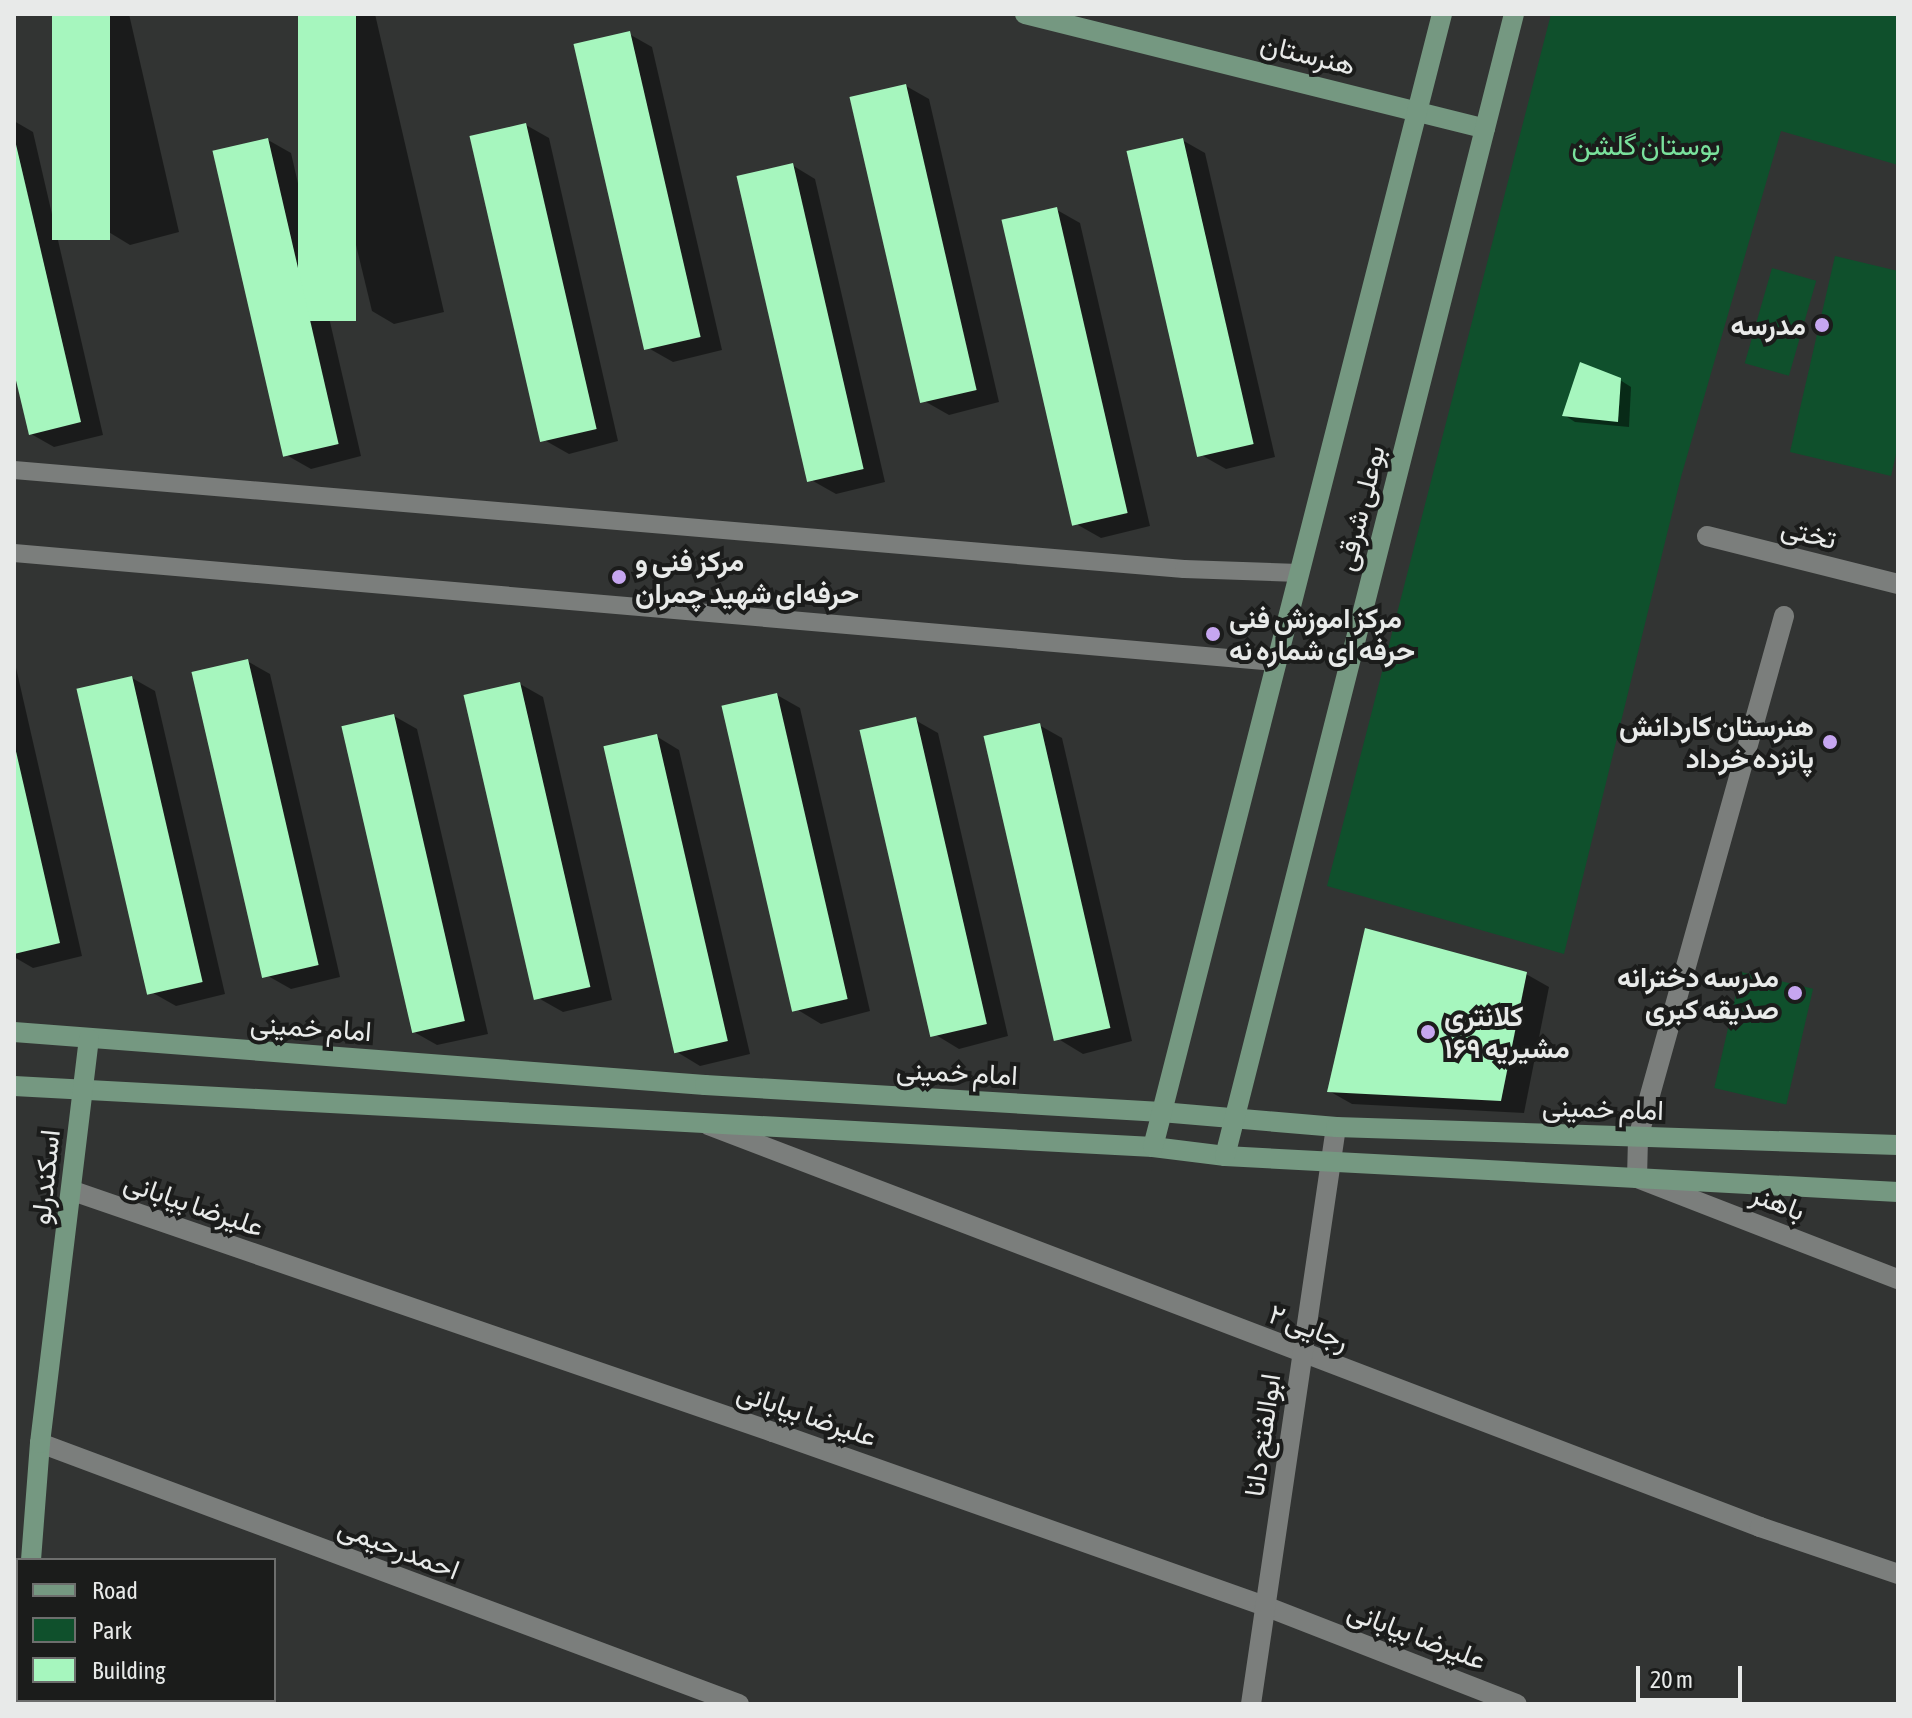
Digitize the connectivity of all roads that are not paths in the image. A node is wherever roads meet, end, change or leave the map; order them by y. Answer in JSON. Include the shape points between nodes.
{"nodes":[{"id":1,"x":1025,"y":14,"type":"edge"},
{"id":2,"x":1442,"y":14,"type":"edge"},
{"id":3,"x":1514,"y":14,"type":"edge"},
{"id":4,"x":1417,"y":109,"type":"junction"},
{"id":5,"x":1485,"y":129,"type":"junction"},
{"id":6,"x":14,"y":470,"type":"edge"},
{"id":7,"x":1707,"y":536,"type":"dead end"},
{"id":8,"x":14,"y":553,"type":"edge"},
{"id":9,"x":1299,"y":573,"type":"junction"},
{"id":10,"x":1898,"y":584,"type":"edge"},
{"id":11,"x":1784,"y":616,"type":"dead end"},
{"id":12,"x":1276,"y":662,"type":"junction"},
{"id":13,"x":14,"y":1032,"type":"edge"},
{"id":14,"x":89,"y":1039,"type":"junction"},
{"id":15,"x":14,"y":1086,"type":"edge"},
{"id":16,"x":83,"y":1091,"type":"junction"},
{"id":17,"x":1161,"y":1112,"type":"junction"},
{"id":18,"x":1234,"y":1119,"type":"junction"},
{"id":19,"x":704,"y":1123,"type":"junction"},
{"id":20,"x":1336,"y":1127,"type":"junction"},
{"id":21,"x":1638,"y":1138,"type":"junction"},
{"id":22,"x":1898,"y":1145,"type":"edge"},
{"id":23,"x":1153,"y":1147,"type":"junction"},
{"id":24,"x":1225,"y":1156,"type":"junction"},
{"id":25,"x":1331,"y":1161,"type":"junction"},
{"id":26,"x":1637,"y":1178,"type":"junction"},
{"id":27,"x":73,"y":1191,"type":"junction"},
{"id":28,"x":1898,"y":1192,"type":"edge"},
{"id":29,"x":1898,"y":1279,"type":"edge"},
{"id":30,"x":1303,"y":1354,"type":"junction"},
{"id":31,"x":40,"y":1443,"type":"junction"},
{"id":32,"x":31,"y":1558,"type":"edge"},
{"id":33,"x":1898,"y":1574,"type":"edge"},
{"id":34,"x":1265,"y":1606,"type":"junction"},
{"id":35,"x":739,"y":1704,"type":"edge"},
{"id":36,"x":1251,"y":1704,"type":"edge"},
{"id":37,"x":1517,"y":1704,"type":"edge"}],
"edges":[{"from":1,"to":4,"type":"main road","name":"هنرستان"},
{"from":2,"to":4,"type":"main road","name":"بوعلی شرقی"},
{"from":3,"to":5,"type":"main road","name":"بوعلی شرقی"},
{"from":4,"to":5,"type":"main road","name":"هنرستان"},
{"from":4,"to":9,"type":"main road","name":"بوعلی شرقی"},
{"from":5,"to":18,"type":"main road","name":"بوعلی شرقی"},
{"from":6,"to":9,"type":"lane","via":[[1168,568]]},
{"from":7,"to":10,"type":"street","name":"تختی"},
{"from":8,"to":12,"type":"lane"},
{"from":9,"to":12,"type":"main road","name":"بوعلی شرقی"},
{"from":11,"to":21,"type":"street"},
{"from":12,"to":17,"type":"main road","name":"بوعلی شرقی"},
{"from":13,"to":14,"type":"main road","name":"امام خمینی"},
{"from":14,"to":16,"type":"main road","name":"اسکندرلو"},
{"from":14,"to":17,"type":"main road","name":"امام خمینی","via":[[705,1085]]},
{"from":15,"to":16,"type":"main road"},
{"from":16,"to":19,"type":"main road"},
{"from":16,"to":27,"type":"main road","name":"اسکندرلو"},
{"from":17,"to":18,"type":"main road","name":"امام خمینی"},
{"from":17,"to":23,"type":"main road","name":"بوعلی شرقی"},
{"from":18,"to":20,"type":"main road","name":"امام خمینی"},
{"from":18,"to":24,"type":"main road","name":"بوعلی شرقی"},
{"from":19,"to":23,"type":"main road"},
{"from":19,"to":30,"type":"street","name":"رجایی ۲"},
{"from":20,"to":21,"type":"main road","name":"امام خمینی"},
{"from":20,"to":25,"type":"street","name":"ابوالفتح دانا"},
{"from":21,"to":22,"type":"main road","name":"امام خمینی"},
{"from":21,"to":26,"type":"street"},
{"from":23,"to":24,"type":"main road"},
{"from":24,"to":25,"type":"main road"},
{"from":25,"to":26,"type":"main road"},
{"from":25,"to":30,"type":"street","name":"ابوالفتح دانا"},
{"from":26,"to":28,"type":"main road"},
{"from":26,"to":29,"type":"street","name":"باهنر"},
{"from":27,"to":31,"type":"main road","name":"اسکندرلو"},
{"from":27,"to":34,"type":"street","name":"علیرضا بیابانی"},
{"from":30,"to":33,"type":"street","name":"رجایی ۲"},
{"from":30,"to":34,"type":"street","name":"ابوالفتح دانا"},
{"from":31,"to":32,"type":"main road","name":"اسکندرلو"},
{"from":31,"to":35,"type":"street","name":"احمدرحیمی"},
{"from":34,"to":36,"type":"street","name":"ابوالفتح دانا"},
{"from":34,"to":37,"type":"street","name":"علیرضا بیابانی"}]}
